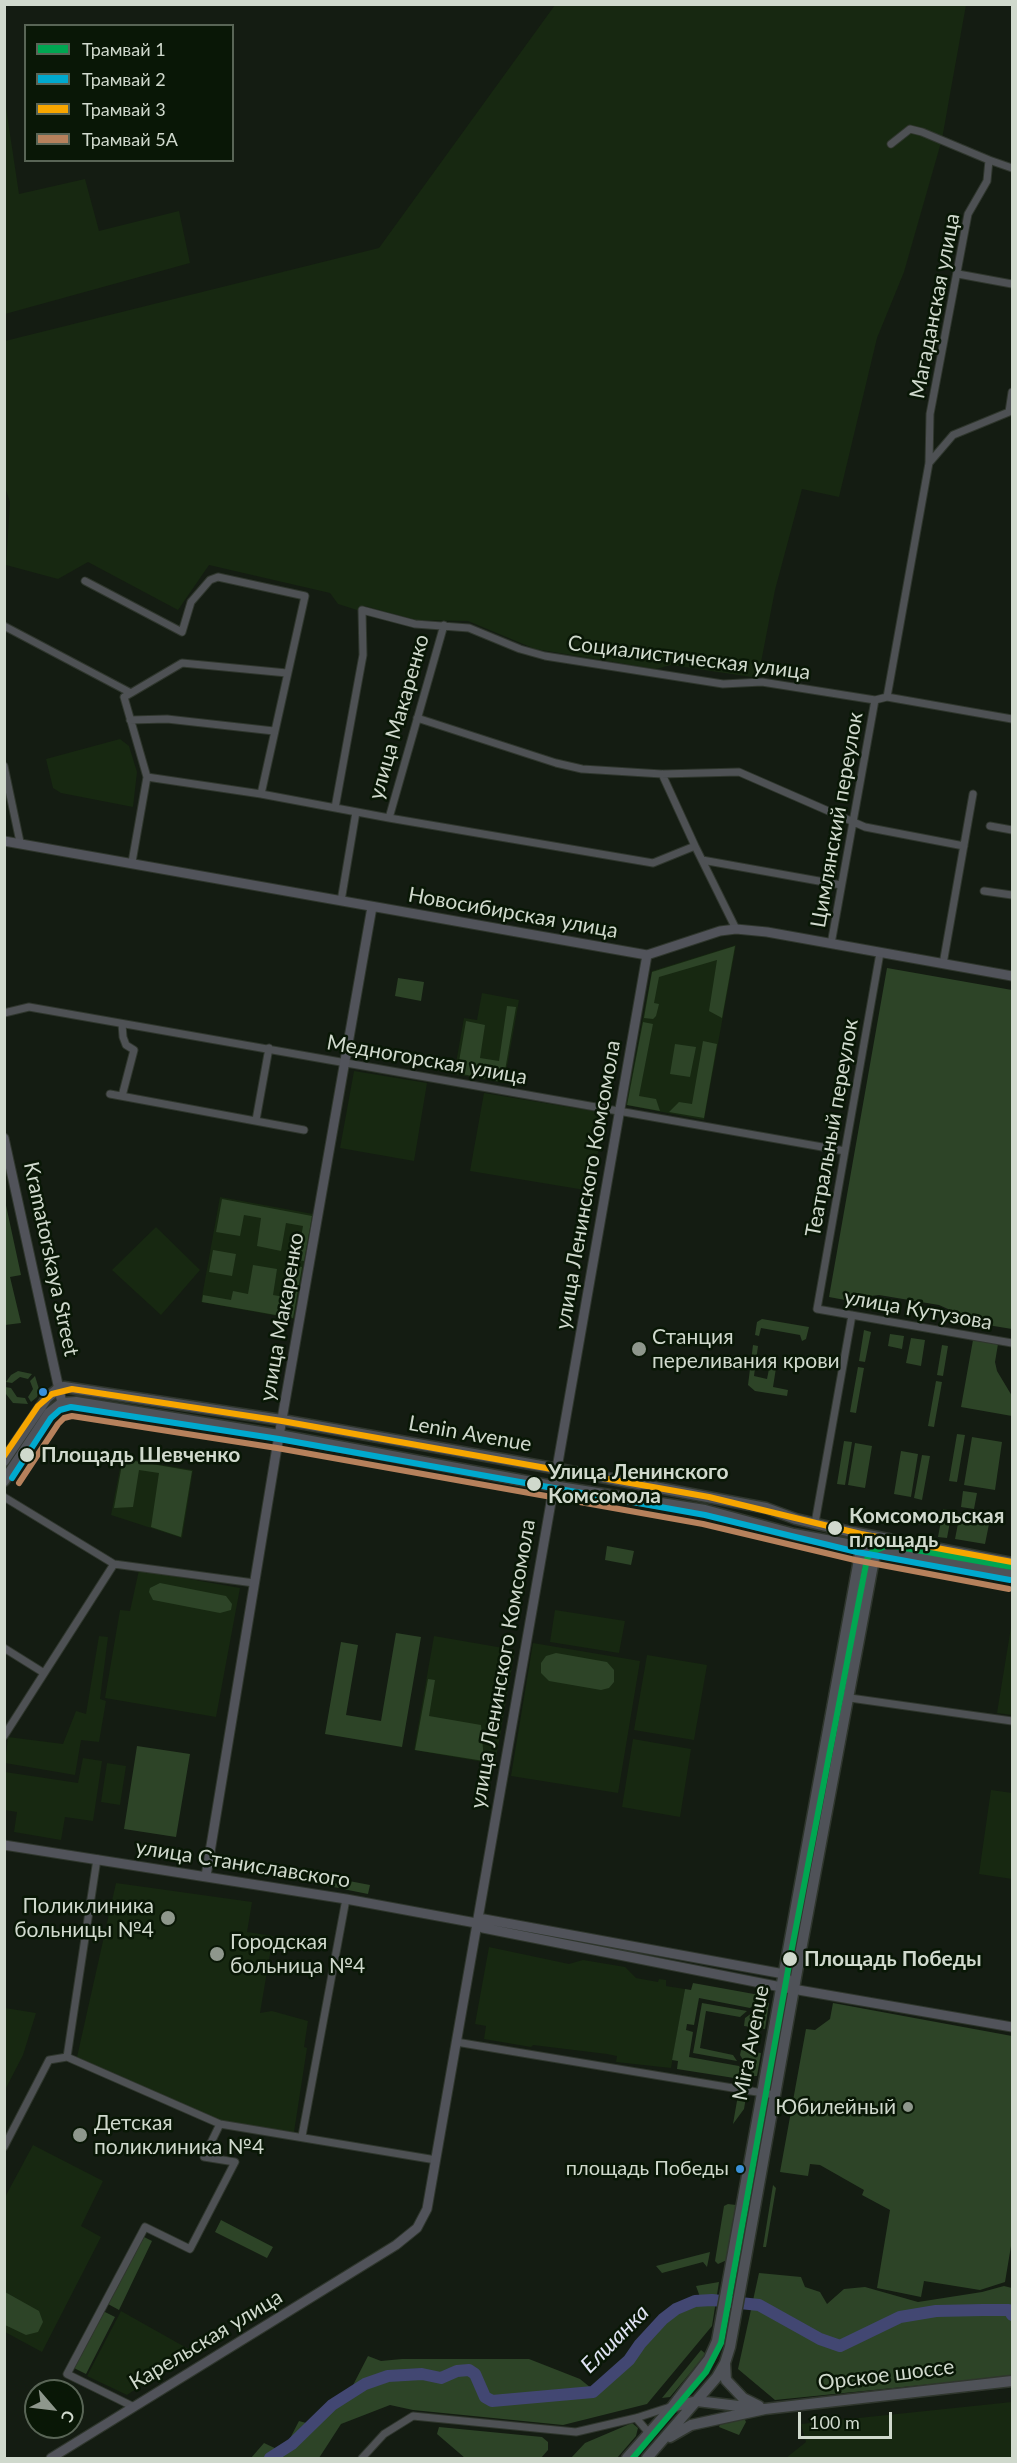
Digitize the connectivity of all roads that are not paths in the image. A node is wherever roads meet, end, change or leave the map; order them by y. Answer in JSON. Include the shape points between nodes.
{"nodes":[{"id":1,"x":891,"y":144,"type":"dead end"},
{"id":2,"x":989,"y":160,"type":"junction"},
{"id":3,"x":1012,"y":168,"type":"edge"},
{"id":4,"x":958,"y":274,"type":"junction"},
{"id":5,"x":1012,"y":284,"type":"edge"},
{"id":6,"x":1012,"y":392,"type":"edge"},
{"id":7,"x":929,"y":464,"type":"junction"},
{"id":8,"x":85,"y":581,"type":"dead end"},
{"id":9,"x":444,"y":625,"type":"junction"},
{"id":10,"x":4,"y":626,"type":"edge"},
{"id":11,"x":287,"y":673,"type":"junction"},
{"id":12,"x":131,"y":693,"type":"junction"},
{"id":13,"x":887,"y":697,"type":"junction"},
{"id":14,"x":875,"y":700,"type":"junction"},
{"id":15,"x":417,"y":718,"type":"junction"},
{"id":16,"x":1012,"y":719,"type":"edge"},
{"id":17,"x":130,"y":720,"type":"junction"},
{"id":18,"x":274,"y":731,"type":"junction"},
{"id":19,"x":4,"y":766,"type":"edge"},
{"id":20,"x":662,"y":774,"type":"junction"},
{"id":21,"x":147,"y":777,"type":"junction"},
{"id":22,"x":261,"y":794,"type":"junction"},
{"id":23,"x":973,"y":794,"type":"dead end"},
{"id":24,"x":334,"y":808,"type":"junction"},
{"id":25,"x":356,"y":812,"type":"junction"},
{"id":26,"x":389,"y":818,"type":"junction"},
{"id":27,"x":853,"y":820,"type":"junction"},
{"id":28,"x":990,"y":826,"type":"dead end"},
{"id":29,"x":1012,"y":830,"type":"edge"},
{"id":30,"x":4,"y":841,"type":"edge"},
{"id":31,"x":20,"y":842,"type":"junction"},
{"id":32,"x":695,"y":846,"type":"junction"},
{"id":33,"x":963,"y":846,"type":"junction"},
{"id":34,"x":702,"y":860,"type":"junction"},
{"id":35,"x":132,"y":862,"type":"junction"},
{"id":36,"x":842,"y":885,"type":"junction"},
{"id":37,"x":984,"y":891,"type":"dead end"},
{"id":38,"x":1012,"y":895,"type":"edge"},
{"id":39,"x":341,"y":901,"type":"junction"},
{"id":40,"x":372,"y":907,"type":"junction"},
{"id":41,"x":736,"y":929,"type":"junction"},
{"id":42,"x":831,"y":944,"type":"junction"},
{"id":43,"x":880,"y":953,"type":"junction"},
{"id":44,"x":647,"y":955,"type":"junction"},
{"id":45,"x":943,"y":964,"type":"junction"},
{"id":46,"x":1012,"y":976,"type":"edge"},
{"id":47,"x":4,"y":1014,"type":"edge"},
{"id":48,"x":122,"y":1024,"type":"junction"},
{"id":49,"x":269,"y":1048,"type":"junction"},
{"id":50,"x":345,"y":1062,"type":"junction"},
{"id":51,"x":110,"y":1094,"type":"dead end"},
{"id":52,"x":122,"y":1096,"type":"junction"},
{"id":53,"x":619,"y":1111,"type":"junction"},
{"id":54,"x":256,"y":1120,"type":"junction"},
{"id":55,"x":304,"y":1130,"type":"dead end"},
{"id":56,"x":4,"y":1138,"type":"edge"},
{"id":57,"x":845,"y":1152,"type":"junction"},
{"id":58,"x":9,"y":1179,"type":"edge"},
{"id":59,"x":817,"y":1309,"type":"joint"},
{"id":60,"x":852,"y":1315,"type":"junction"},
{"id":61,"x":1012,"y":1343,"type":"edge"},
{"id":62,"x":58,"y":1388,"type":"junction"},
{"id":63,"x":158,"y":1401,"type":"junction"},
{"id":64,"x":62,"y":1403,"type":"junction"},
{"id":65,"x":215,"y":1410,"type":"junction"},
{"id":66,"x":156,"y":1415,"type":"junction"},
{"id":67,"x":282,"y":1421,"type":"junction"},
{"id":68,"x":213,"y":1424,"type":"junction"},
{"id":69,"x":33,"y":1428,"type":"junction"},
{"id":70,"x":279,"y":1435,"type":"junction"},
{"id":71,"x":421,"y":1445,"type":"junction"},
{"id":72,"x":4,"y":1461,"type":"edge"},
{"id":73,"x":419,"y":1461,"type":"junction"},
{"id":74,"x":556,"y":1469,"type":"junction"},
{"id":75,"x":4,"y":1481,"type":"edge"},
{"id":76,"x":623,"y":1482,"type":"junction"},
{"id":77,"x":637,"y":1484,"type":"junction"},
{"id":78,"x":553,"y":1486,"type":"junction"},
{"id":79,"x":680,"y":1492,"type":"junction"},
{"id":80,"x":4,"y":1497,"type":"edge"},
{"id":81,"x":621,"y":1497,"type":"junction"},
{"id":82,"x":708,"y":1498,"type":"junction"},
{"id":83,"x":634,"y":1499,"type":"junction"},
{"id":84,"x":677,"y":1506,"type":"junction"},
{"id":85,"x":766,"y":1508,"type":"junction"},
{"id":86,"x":705,"y":1510,"type":"junction"},
{"id":87,"x":796,"y":1519,"type":"junction"},
{"id":88,"x":815,"y":1523,"type":"junction"},
{"id":89,"x":762,"y":1524,"type":"junction"},
{"id":90,"x":794,"y":1534,"type":"junction"},
{"id":91,"x":863,"y":1534,"type":"junction"},
{"id":92,"x":879,"y":1537,"type":"junction"},
{"id":93,"x":861,"y":1548,"type":"junction"},
{"id":94,"x":876,"y":1550,"type":"junction"},
{"id":95,"x":986,"y":1557,"type":"junction"},
{"id":96,"x":1012,"y":1563,"type":"edge"},
{"id":97,"x":114,"y":1564,"type":"junction"},
{"id":98,"x":983,"y":1569,"type":"junction"},
{"id":99,"x":1012,"y":1575,"type":"edge"},
{"id":100,"x":254,"y":1583,"type":"junction"},
{"id":101,"x":4,"y":1648,"type":"edge"},
{"id":102,"x":843,"y":1651,"type":"junction"},
{"id":103,"x":857,"y":1654,"type":"junction"},
{"id":104,"x":44,"y":1673,"type":"junction"},
{"id":105,"x":836,"y":1696,"type":"junction"},
{"id":106,"x":850,"y":1698,"type":"junction"},
{"id":107,"x":832,"y":1716,"type":"junction"},
{"id":108,"x":846,"y":1718,"type":"junction"},
{"id":109,"x":1012,"y":1721,"type":"edge"},
{"id":110,"x":8,"y":1722,"type":"edge"},
{"id":111,"x":4,"y":1736,"type":"edge"},
{"id":112,"x":814,"y":1811,"type":"junction"},
{"id":113,"x":828,"y":1814,"type":"junction"},
{"id":114,"x":4,"y":1845,"type":"edge"},
{"id":115,"x":97,"y":1859,"type":"junction"},
{"id":116,"x":803,"y":1874,"type":"junction"},
{"id":117,"x":206,"y":1876,"type":"junction"},
{"id":118,"x":816,"y":1876,"type":"junction"},
{"id":119,"x":799,"y":1896,"type":"junction"},
{"id":120,"x":812,"y":1898,"type":"junction"},
{"id":121,"x":346,"y":1899,"type":"junction"},
{"id":122,"x":476,"y":1923,"type":"junction"},
{"id":123,"x":784,"y":1974,"type":"junction"},
{"id":124,"x":782,"y":1987,"type":"junction"},
{"id":125,"x":794,"y":1989,"type":"junction"},
{"id":126,"x":1012,"y":2027,"type":"edge"},
{"id":127,"x":456,"y":2042,"type":"junction"},
{"id":128,"x":67,"y":2056,"type":"junction"},
{"id":129,"x":761,"y":2093,"type":"junction"},
{"id":130,"x":775,"y":2095,"type":"junction"},
{"id":131,"x":220,"y":2124,"type":"junction"},
{"id":132,"x":302,"y":2136,"type":"junction"},
{"id":133,"x":4,"y":2147,"type":"edge"},
{"id":134,"x":436,"y":2160,"type":"junction"},
{"id":135,"x":382,"y":2254,"type":"joint"},
{"id":136,"x":725,"y":2363,"type":"junction"},
{"id":137,"x":1012,"y":2380,"type":"edge"},
{"id":138,"x":697,"y":2401,"type":"junction"},
{"id":139,"x":132,"y":2406,"type":"junction"},
{"id":140,"x":672,"y":2407,"type":"junction"},
{"id":141,"x":765,"y":2409,"type":"junction"},
{"id":142,"x":636,"y":2418,"type":"junction"},
{"id":143,"x":649,"y":2433,"type":"junction"},
{"id":144,"x":662,"y":2441,"type":"junction"},
{"id":145,"x":51,"y":2458,"type":"edge"},
{"id":146,"x":362,"y":2458,"type":"edge"},
{"id":147,"x":627,"y":2458,"type":"edge"},
{"id":148,"x":647,"y":2458,"type":"edge"}],
"edges":[{"from":1,"to":2,"type":"street","via":[[910,129]]},
{"from":2,"to":3,"type":"street"},
{"from":2,"to":4,"type":"street","name":"Магаданская улица","via":[[987,182],[968,214]]},
{"from":4,"to":5,"type":"street"},
{"from":4,"to":7,"type":"street","name":"Магаданская улица","via":[[930,414]]},
{"from":6,"to":7,"type":"street","via":[[1009,412],[952,435]]},
{"from":7,"to":13,"type":"street","name":"Цимлянский переулок"},
{"from":8,"to":11,"type":"street","via":[[182,632],[191,602],[210,580],[218,577],[305,596]]},
{"from":9,"to":14,"type":"street","name":"Социалистическая улица","via":[[469,628],[545,656],[723,684],[762,682]]},
{"from":9,"to":15,"type":"street","name":"улица Макаренко"},
{"from":9,"to":24,"type":"street","name":"Социалистическая улица","via":[[415,624],[362,610],[363,654]]},
{"from":10,"to":12,"type":"street"},
{"from":11,"to":12,"type":"street","via":[[182,663]]},
{"from":11,"to":18,"type":"street"},
{"from":12,"to":17,"type":"street","via":[[124,697]]},
{"from":13,"to":14,"type":"street","name":"Цимлянский переулок"},
{"from":13,"to":16,"type":"street"},
{"from":14,"to":27,"type":"street","name":"Цимлянский переулок"},
{"from":15,"to":20,"type":"street","via":[[556,764]]},
{"from":15,"to":26,"type":"street","name":"улица Макаренко"},
{"from":17,"to":18,"type":"street","via":[[167,719]]},
{"from":17,"to":21,"type":"street"},
{"from":18,"to":22,"type":"street"},
{"from":19,"to":31,"type":"street"},
{"from":20,"to":27,"type":"street","via":[[739,772]]},
{"from":20,"to":32,"type":"street"},
{"from":21,"to":22,"type":"street"},
{"from":21,"to":35,"type":"street"},
{"from":22,"to":24,"type":"street"},
{"from":23,"to":33,"type":"street"},
{"from":24,"to":25,"type":"street"},
{"from":25,"to":26,"type":"street"},
{"from":25,"to":39,"type":"street"},
{"from":26,"to":32,"type":"street","via":[[653,862]]},
{"from":27,"to":33,"type":"street","via":[[865,827]]},
{"from":27,"to":36,"type":"street","name":"Цимлянский переулок"},
{"from":28,"to":29,"type":"street"},
{"from":30,"to":31,"type":"street","name":"Новосибирская улица"},
{"from":31,"to":35,"type":"street","name":"Новосибирская улица"},
{"from":32,"to":34,"type":"street"},
{"from":33,"to":45,"type":"street"},
{"from":34,"to":36,"type":"street"},
{"from":34,"to":41,"type":"street"},
{"from":35,"to":39,"type":"street","name":"Новосибирская улица"},
{"from":36,"to":42,"type":"street","name":"Цимлянский переулок"},
{"from":37,"to":38,"type":"street"},
{"from":39,"to":40,"type":"street","name":"Новосибирская улица"},
{"from":40,"to":44,"type":"street","name":"Новосибирская улица"},
{"from":40,"to":50,"type":"street","name":"улица Макаренко"},
{"from":41,"to":42,"type":"street","name":"Новосибирская улица"},
{"from":41,"to":44,"type":"street","name":"Новосибирская улица"},
{"from":42,"to":43,"type":"street","name":"Новосибирская улица"},
{"from":43,"to":45,"type":"street","name":"Новосибирская улица"},
{"from":43,"to":57,"type":"street","name":"Театральный переулок"},
{"from":44,"to":53,"type":"street","name":"улица Ленинского Комсомола"},
{"from":45,"to":46,"type":"street","name":"Новосибирская улица"},
{"from":47,"to":48,"type":"street","name":"Медногорская улица","via":[[29,1006]]},
{"from":48,"to":49,"type":"street","name":"Медногорская улица"},
{"from":48,"to":52,"type":"street","via":[[126,1045],[134,1050]]},
{"from":49,"to":50,"type":"street","name":"Медногорская улица"},
{"from":49,"to":54,"type":"street"},
{"from":50,"to":53,"type":"street","name":"Медногорская улица"},
{"from":50,"to":67,"type":"street","name":"улица Макаренко"},
{"from":51,"to":52,"type":"street"},
{"from":52,"to":54,"type":"street"},
{"from":53,"to":57,"type":"street","name":"Медногорская улица"},
{"from":53,"to":74,"type":"street","name":"улица Ленинского Комсомола"},
{"from":54,"to":55,"type":"street"},
{"from":56,"to":58,"type":"street","name":"Kramatorskaya Street"},
{"from":57,"to":59,"type":"street","name":"Театральный переулок"},
{"from":58,"to":62,"type":"street","name":"Kramatorskaya Street"},
{"from":59,"to":60,"type":"street","name":"улица Кутузова"},
{"from":60,"to":61,"type":"street","name":"улица Кутузова"},
{"from":60,"to":88,"type":"street"},
{"from":62,"to":63,"type":"main road","name":"Lenin Avenue"},
{"from":62,"to":64,"type":"street","name":"Kramatorskaya Street"},
{"from":62,"to":69,"type":"main road","name":"Kramatorskaya Street","via":[[47,1398]]},
{"from":63,"to":65,"type":"main road","name":"Lenin Avenue"},
{"from":63,"to":66,"type":"street"},
{"from":64,"to":66,"type":"main road","name":"Lenin Avenue"},
{"from":64,"to":69,"type":"main road","name":"Kramatorskaya Street"},
{"from":65,"to":67,"type":"main road","name":"Lenin Avenue"},
{"from":65,"to":68,"type":"street"},
{"from":66,"to":68,"type":"main road","name":"Lenin Avenue"},
{"from":67,"to":70,"type":"street","name":"улица Макаренко"},
{"from":67,"to":71,"type":"main road","name":"Lenin Avenue"},
{"from":68,"to":70,"type":"main road","name":"Lenin Avenue"},
{"from":69,"to":72,"type":"main road","name":"Kramatorskaya Street"},
{"from":69,"to":75,"type":"main road","name":"Kramatorskaya Street"},
{"from":70,"to":73,"type":"main road","name":"Lenin Avenue"},
{"from":70,"to":100,"type":"street","name":"улица Макаренко"},
{"from":71,"to":73,"type":"street"},
{"from":71,"to":74,"type":"main road","name":"Lenin Avenue"},
{"from":73,"to":78,"type":"main road","name":"Lenin Avenue"},
{"from":74,"to":76,"type":"main road","name":"Lenin Avenue"},
{"from":74,"to":78,"type":"street","name":"улица Ленинского Комсомола"},
{"from":76,"to":77,"type":"main road","name":"Lenin Avenue"},
{"from":76,"to":81,"type":"street"},
{"from":77,"to":79,"type":"main road","name":"Lenin Avenue"},
{"from":77,"to":83,"type":"street"},
{"from":78,"to":81,"type":"main road","name":"Lenin Avenue"},
{"from":78,"to":122,"type":"street","name":"улица Ленинского Комсомола"},
{"from":79,"to":82,"type":"main road","name":"Lenin Avenue"},
{"from":79,"to":84,"type":"street"},
{"from":80,"to":97,"type":"street"},
{"from":81,"to":83,"type":"main road","name":"Lenin Avenue"},
{"from":82,"to":85,"type":"main road","name":"Lenin Avenue"},
{"from":82,"to":86,"type":"street"},
{"from":83,"to":84,"type":"main road","name":"Lenin Avenue"},
{"from":84,"to":86,"type":"main road","name":"Lenin Avenue"},
{"from":85,"to":87,"type":"main road","name":"Lenin Avenue"},
{"from":85,"to":89,"type":"street"},
{"from":86,"to":89,"type":"main road","name":"Lenin Avenue"},
{"from":87,"to":88,"type":"main road","name":"Lenin Avenue"},
{"from":87,"to":90,"type":"street"},
{"from":88,"to":91,"type":"main road","name":"Lenin Avenue"},
{"from":89,"to":90,"type":"main road","name":"Lenin Avenue"},
{"from":90,"to":93,"type":"main road","name":"Lenin Avenue"},
{"from":91,"to":92,"type":"main road","name":"Lenin Avenue"},
{"from":91,"to":93,"type":"main road","name":"Mira Avenue"},
{"from":92,"to":94,"type":"main road","name":"Mira Avenue"},
{"from":92,"to":95,"type":"main road","name":"Lenin Avenue"},
{"from":93,"to":94,"type":"main road","name":"Lenin Avenue"},
{"from":93,"to":102,"type":"main road","name":"Mira Avenue"},
{"from":94,"to":98,"type":"main road","name":"Lenin Avenue"},
{"from":94,"to":103,"type":"main road","name":"Mira Avenue"},
{"from":95,"to":96,"type":"main road","name":"Lenin Avenue"},
{"from":95,"to":98,"type":"street"},
{"from":97,"to":100,"type":"street"},
{"from":97,"to":104,"type":"street"},
{"from":98,"to":99,"type":"main road","name":"Lenin Avenue"},
{"from":100,"to":117,"type":"street","name":"улица Макаренко"},
{"from":101,"to":104,"type":"street"},
{"from":102,"to":103,"type":"street"},
{"from":102,"to":105,"type":"main road","name":"Mira Avenue"},
{"from":103,"to":106,"type":"main road","name":"Mira Avenue"},
{"from":104,"to":110,"type":"street"},
{"from":105,"to":106,"type":"street"},
{"from":105,"to":107,"type":"main road","name":"Mira Avenue"},
{"from":106,"to":108,"type":"main road","name":"Mira Avenue"},
{"from":106,"to":109,"type":"street"},
{"from":107,"to":108,"type":"street"},
{"from":107,"to":112,"type":"main road","name":"Mira Avenue"},
{"from":108,"to":113,"type":"main road","name":"Mira Avenue"},
{"from":110,"to":111,"type":"street"},
{"from":112,"to":113,"type":"street"},
{"from":112,"to":116,"type":"main road","name":"Mira Avenue"},
{"from":113,"to":118,"type":"main road","name":"Mira Avenue"},
{"from":114,"to":115,"type":"street","name":"улица Станиславского"},
{"from":115,"to":117,"type":"street","name":"улица Станиславского"},
{"from":115,"to":128,"type":"street"},
{"from":116,"to":118,"type":"street"},
{"from":116,"to":119,"type":"main road","name":"Mira Avenue"},
{"from":117,"to":121,"type":"street","name":"улица Станиславского"},
{"from":118,"to":120,"type":"main road","name":"Mira Avenue"},
{"from":119,"to":120,"type":"street"},
{"from":119,"to":123,"type":"main road","name":"Mira Avenue"},
{"from":120,"to":125,"type":"main road","name":"Mira Avenue"},
{"from":121,"to":122,"type":"street","name":"улица Станиславского"},
{"from":121,"to":132,"type":"street"},
{"from":122,"to":123,"type":"street","name":"улица Станиславского","via":[[484,1919]]},
{"from":122,"to":124,"type":"street","name":"улица Станиславского","via":[[483,1929]]},
{"from":122,"to":127,"type":"street","name":"улица Ленинского Комсомола"},
{"from":123,"to":124,"type":"main road","name":"Mira Avenue"},
{"from":123,"to":125,"type":"street"},
{"from":124,"to":125,"type":"street","name":"улица Станиславского"},
{"from":124,"to":129,"type":"main road","name":"Mira Avenue"},
{"from":125,"to":126,"type":"street","name":"улица Станиславского"},
{"from":125,"to":130,"type":"main road","name":"Mira Avenue"},
{"from":127,"to":129,"type":"street"},
{"from":127,"to":134,"type":"street","name":"улица Ленинского Комсомола"},
{"from":128,"to":131,"type":"street"},
{"from":128,"to":133,"type":"street","via":[[49,2060]]},
{"from":129,"to":130,"type":"street"},
{"from":129,"to":140,"type":"main road","name":"Mira Avenue","via":[[717,2341],[710,2359]]},
{"from":130,"to":136,"type":"main road","name":"Mira Avenue","via":[[736,2324]]},
{"from":131,"to":132,"type":"street"},
{"from":131,"to":139,"type":"street","via":[[204,2157],[235,2162],[190,2249],[145,2227],[67,2374]]},
{"from":132,"to":134,"type":"street"},
{"from":134,"to":135,"type":"street","name":"улица Ленинского Комсомола","via":[[427,2209],[417,2228]]},
{"from":135,"to":139,"type":"street","name":"Карельская улица"},
{"from":136,"to":138,"type":"main road","name":"Mira Avenue"},
{"from":136,"to":141,"type":"main road","via":[[726,2380],[743,2398]]},
{"from":137,"to":141,"type":"main road","name":"Орское шоссе"},
{"from":138,"to":140,"type":"main road"},
{"from":138,"to":141,"type":"main road"},
{"from":138,"to":144,"type":"main road","name":"Mira Avenue"},
{"from":139,"to":145,"type":"street","name":"Карельская улица"},
{"from":140,"to":142,"type":"street"},
{"from":140,"to":143,"type":"main road","name":"Mira Avenue"},
{"from":141,"to":144,"type":"main road","via":[[691,2425]]},
{"from":142,"to":143,"type":"street"},
{"from":142,"to":146,"type":"street","via":[[576,2432],[413,2416],[384,2434]]},
{"from":143,"to":144,"type":"main road"},
{"from":143,"to":147,"type":"main road","name":"Mira Avenue"},
{"from":144,"to":148,"type":"main road","name":"Mira Avenue"}]}
